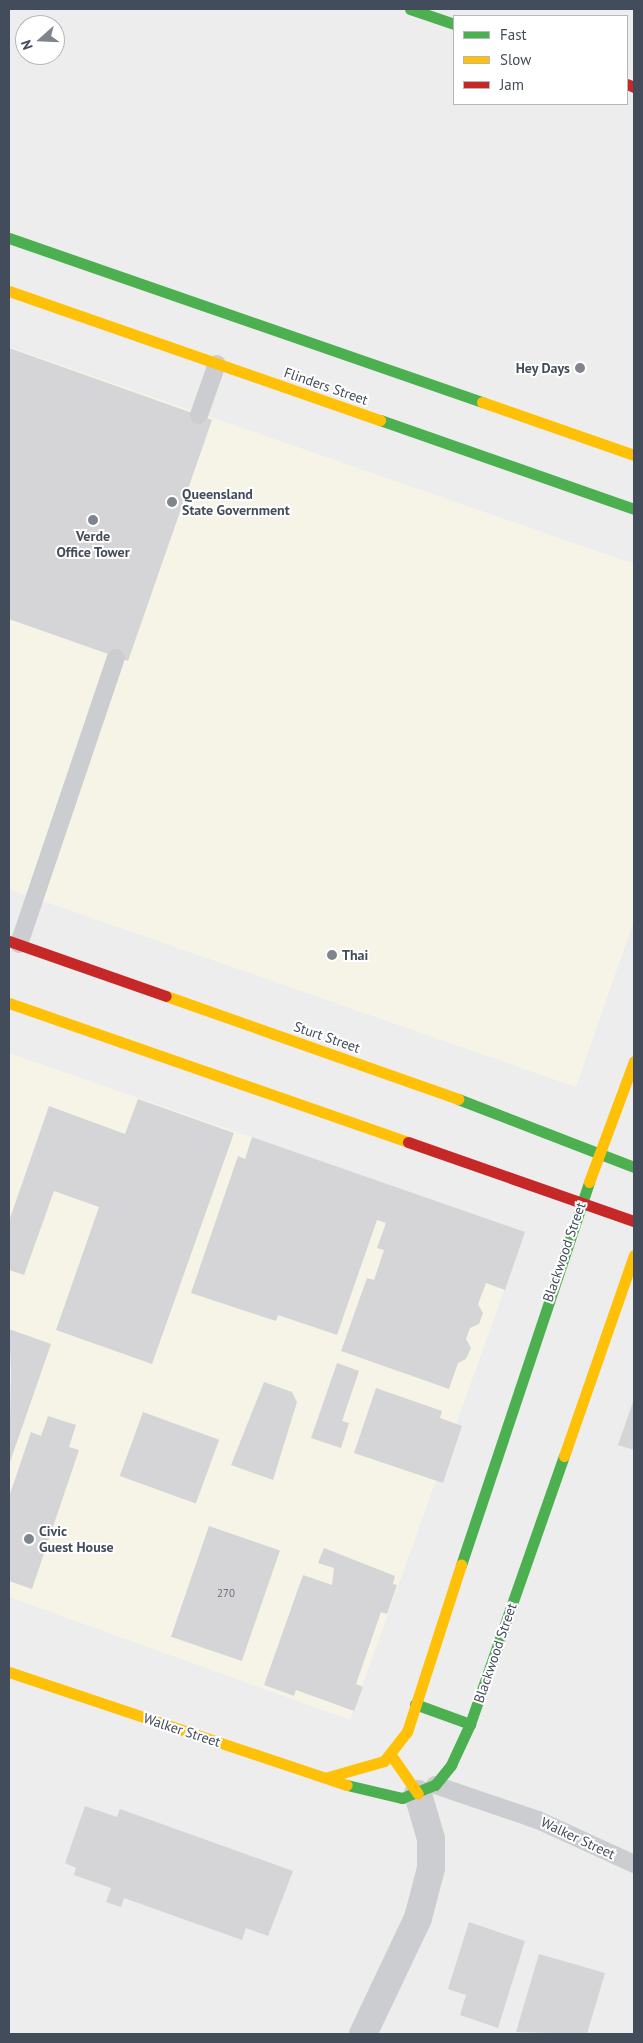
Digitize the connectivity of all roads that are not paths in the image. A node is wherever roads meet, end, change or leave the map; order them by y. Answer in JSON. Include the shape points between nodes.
{"nodes":[{"id":1,"x":410,"y":9,"type":"edge"},
{"id":2,"x":453,"y":24,"type":"edge"},
{"id":3,"x":9,"y":238,"type":"edge"},
{"id":4,"x":9,"y":291,"type":"edge"},
{"id":5,"x":217,"y":364,"type":"junction"},
{"id":6,"x":199,"y":415,"type":"dead end"},
{"id":7,"x":634,"y":455,"type":"edge"},
{"id":8,"x":634,"y":509,"type":"edge"},
{"id":9,"x":116,"y":658,"type":"dead end"},
{"id":10,"x":14,"y":943,"type":"edge"},
{"id":11,"x":9,"y":1003,"type":"edge"},
{"id":12,"x":634,"y":1061,"type":"edge"},
{"id":13,"x":602,"y":1153,"type":"junction"},
{"id":14,"x":634,"y":1167,"type":"edge"},
{"id":15,"x":581,"y":1203,"type":"junction"},
{"id":16,"x":634,"y":1221,"type":"edge"},
{"id":17,"x":634,"y":1255,"type":"edge"},
{"id":18,"x":9,"y":1672,"type":"edge"},
{"id":19,"x":9,"y":1680,"type":"edge"},
{"id":20,"x":36,"y":1683,"type":"junction"},
{"id":21,"x":415,"y":1704,"type":"junction"},
{"id":22,"x":470,"y":1724,"type":"junction"},
{"id":23,"x":392,"y":1755,"type":"junction"},
{"id":24,"x":328,"y":1777,"type":"junction"},
{"id":25,"x":427,"y":1789,"type":"junction"},
{"id":26,"x":634,"y":1864,"type":"edge"},
{"id":27,"x":362,"y":2034,"type":"edge"}],
"edges":[{"from":1,"to":2,"type":"main road"},
{"from":3,"to":7,"type":"main road"},
{"from":4,"to":5,"type":"main road","name":"Flinders Street"},
{"from":5,"to":6,"type":"lane"},
{"from":5,"to":8,"type":"main road","name":"Flinders Street"},
{"from":9,"to":10,"type":"lane"},
{"from":10,"to":13,"type":"main road","name":"Sturt Street"},
{"from":11,"to":15,"type":"main road","via":[[256,1086]]},
{"from":12,"to":13,"type":"main road","name":"Blackwood Street"},
{"from":13,"to":14,"type":"main road","name":"Sturt Street"},
{"from":13,"to":15,"type":"main road","name":"Blackwood Street"},
{"from":15,"to":16,"type":"main road"},
{"from":15,"to":21,"type":"main road","name":"Blackwood Street"},
{"from":17,"to":22,"type":"main road","name":"Blackwood Street"},
{"from":18,"to":20,"type":"main road","name":"Walker Street"},
{"from":19,"to":20,"type":"main road","name":"Walker Street"},
{"from":20,"to":24,"type":"main road","name":"Walker Street"},
{"from":21,"to":22,"type":"main road"},
{"from":21,"to":23,"type":"main road","name":"Blackwood Street","via":[[402,1742]]},
{"from":22,"to":25,"type":"main road","name":"Blackwood Street","via":[[451,1765]]},
{"from":23,"to":24,"type":"main road","name":"Walker Street","via":[[365,1770]]},
{"from":23,"to":25,"type":"main road"},
{"from":24,"to":25,"type":"main road","name":"Walker Street","via":[[389,1798]]},
{"from":25,"to":26,"type":"lane","name":"Walker Street","via":[[538,1820]]},
{"from":25,"to":27,"type":"street","via":[[431,1868],[418,1918]]}]}
